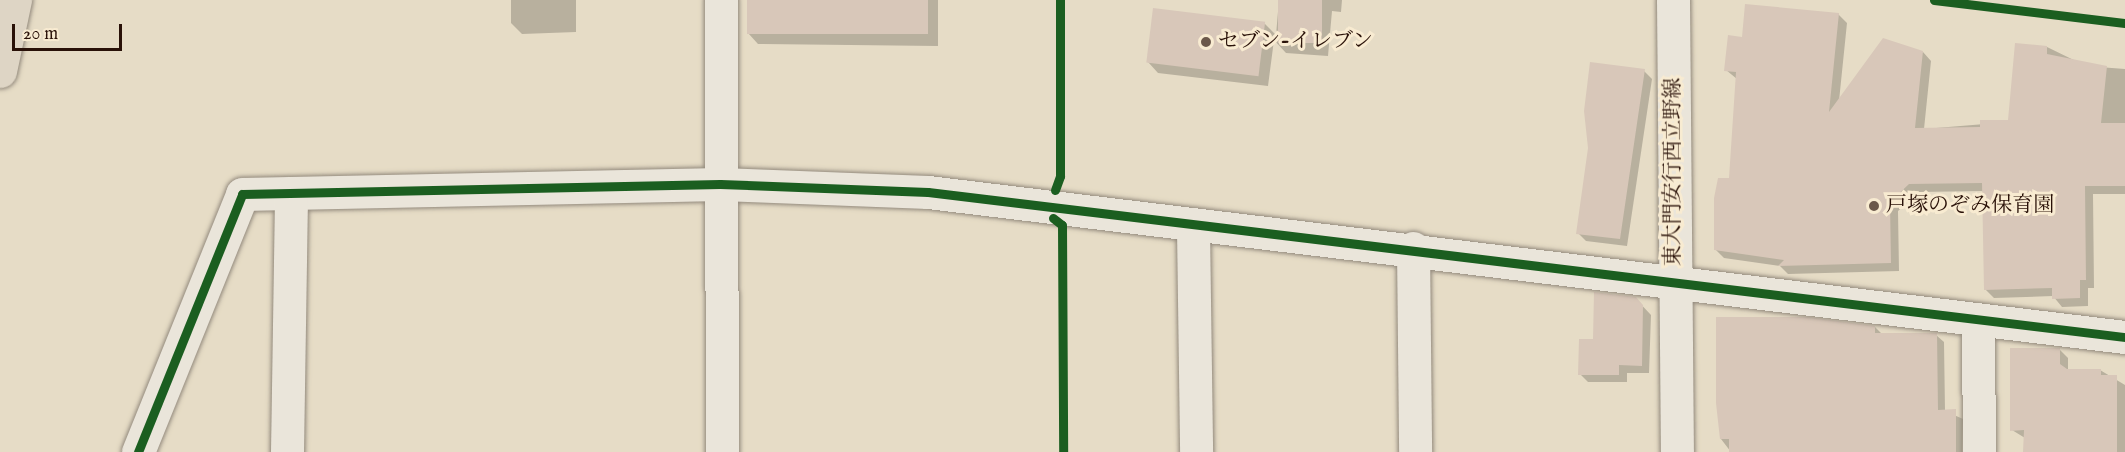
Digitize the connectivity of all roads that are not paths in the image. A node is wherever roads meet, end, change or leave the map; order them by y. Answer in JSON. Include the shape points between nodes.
{"nodes":[{"id":1,"x":15,"y":0,"type":"edge"},
{"id":2,"x":721,"y":0,"type":"edge"},
{"id":3,"x":1673,"y":0,"type":"edge"},
{"id":4,"x":0,"y":71,"type":"edge"},
{"id":5,"x":720,"y":184,"type":"junction"},
{"id":6,"x":291,"y":193,"type":"junction"},
{"id":7,"x":1193,"y":228,"type":"junction"},
{"id":8,"x":1413,"y":248,"type":"junction"},
{"id":9,"x":1675,"y":279,"type":"junction"},
{"id":10,"x":1978,"y":321,"type":"junction"},
{"id":11,"x":2125,"y":337,"type":"edge"},
{"id":12,"x":138,"y":452,"type":"edge"},
{"id":13,"x":286,"y":452,"type":"edge"},
{"id":14,"x":722,"y":452,"type":"edge"},
{"id":15,"x":1196,"y":452,"type":"edge"},
{"id":16,"x":1415,"y":452,"type":"edge"},
{"id":17,"x":1677,"y":452,"type":"edge"},
{"id":18,"x":1979,"y":452,"type":"edge"}],
"edges":[{"from":1,"to":4,"type":"highway"},
{"from":2,"to":5,"type":"street"},
{"from":3,"to":9,"type":"street","name":"東大門安行西立野線"},
{"from":5,"to":6,"type":"street"},
{"from":5,"to":7,"type":"street","via":[[928,192]]},
{"from":5,"to":14,"type":"street"},
{"from":6,"to":12,"type":"street","via":[[242,194]]},
{"from":6,"to":13,"type":"street"},
{"from":7,"to":8,"type":"street"},
{"from":7,"to":15,"type":"street"},
{"from":8,"to":9,"type":"street"},
{"from":8,"to":16,"type":"street"},
{"from":9,"to":10,"type":"street"},
{"from":9,"to":17,"type":"street","name":"東大門安行西立野線"},
{"from":10,"to":11,"type":"street"},
{"from":10,"to":18,"type":"street"}]}
